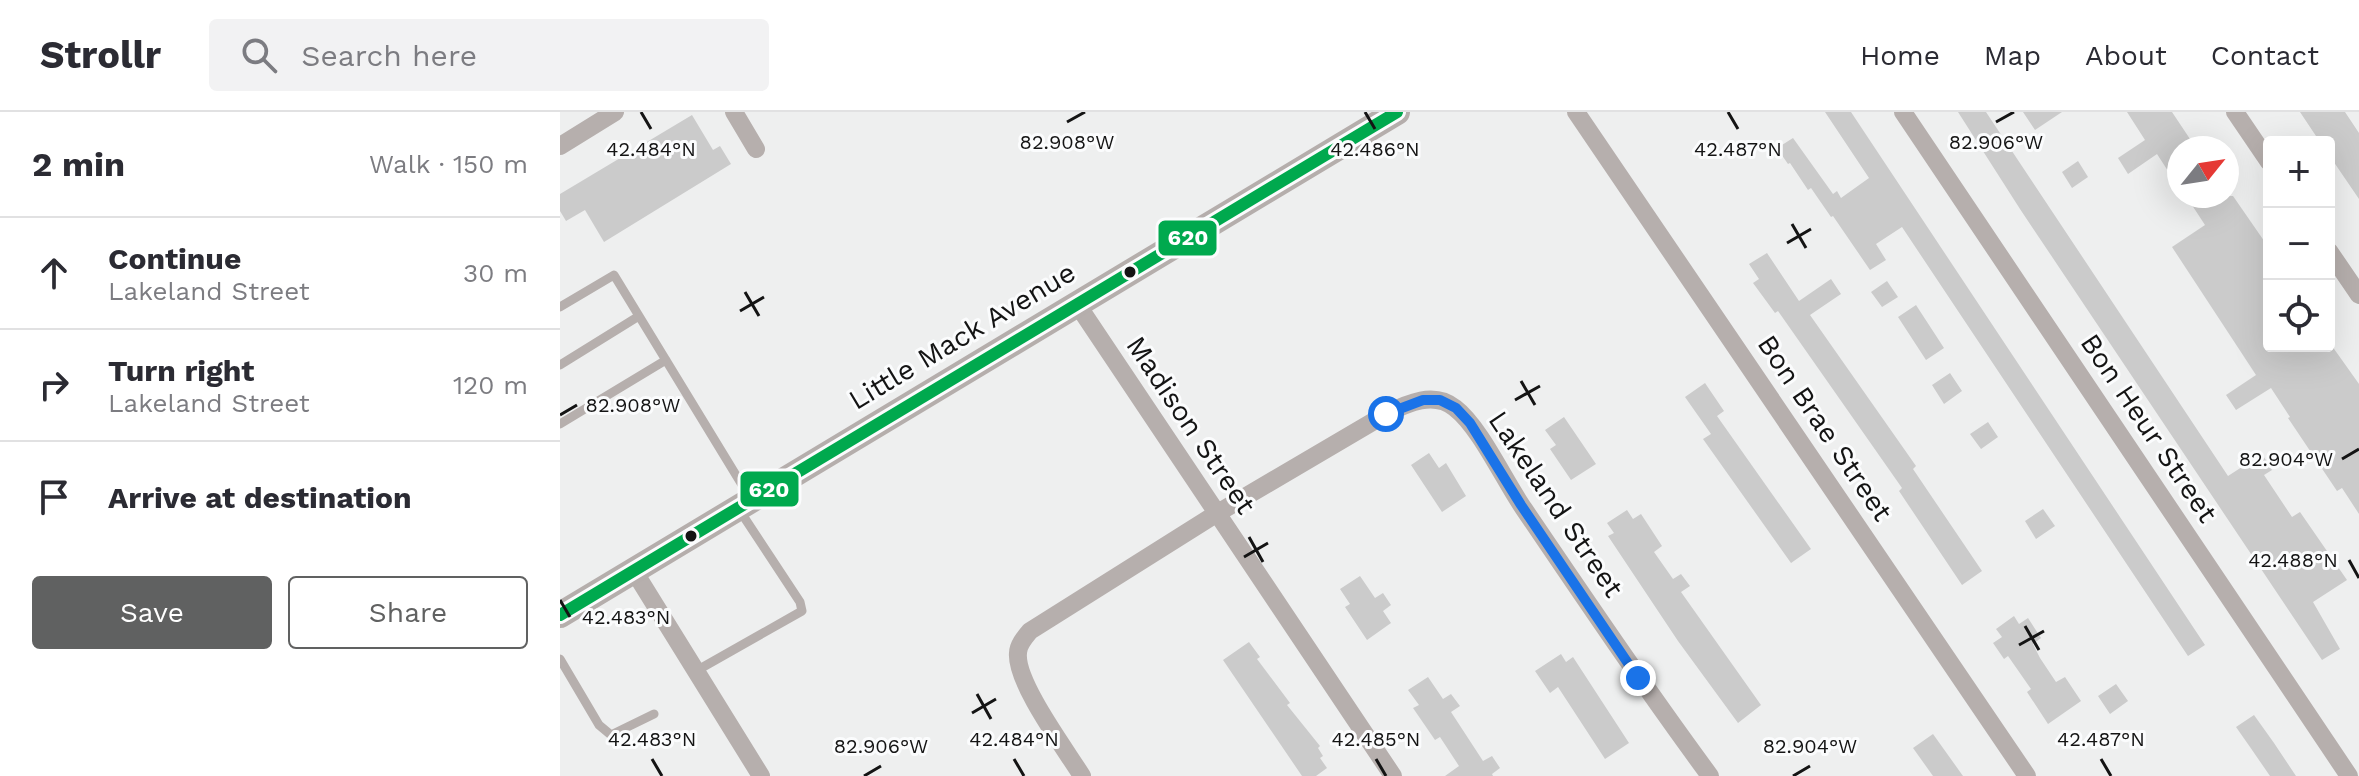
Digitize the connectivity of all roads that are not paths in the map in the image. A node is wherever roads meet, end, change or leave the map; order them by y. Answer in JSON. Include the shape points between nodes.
{"nodes":[{"id":1,"x":615,"y":112,"type":"edge"},
{"id":2,"x":734,"y":112,"type":"edge"},
{"id":3,"x":1397,"y":112,"type":"edge"},
{"id":4,"x":1576,"y":112,"type":"edge"},
{"id":5,"x":1903,"y":112,"type":"edge"},
{"id":6,"x":2235,"y":112,"type":"edge"},
{"id":7,"x":560,"y":146,"type":"edge"},
{"id":8,"x":756,"y":149,"type":"dead end"},
{"id":9,"x":2263,"y":153,"type":"edge"},
{"id":10,"x":2335,"y":260,"type":"edge"},
{"id":11,"x":2359,"y":295,"type":"edge"},
{"id":12,"x":1077,"y":304,"type":"junction"},
{"id":13,"x":560,"y":307,"type":"edge"},
{"id":14,"x":639,"y":316,"type":"junction"},
{"id":15,"x":666,"y":360,"type":"junction"},
{"id":16,"x":560,"y":365,"type":"edge"},
{"id":17,"x":560,"y":424,"type":"edge"},
{"id":18,"x":745,"y":504,"type":"junction"},
{"id":19,"x":1216,"y":514,"type":"junction"},
{"id":20,"x":634,"y":571,"type":"junction"},
{"id":21,"x":560,"y":615,"type":"edge"},
{"id":22,"x":560,"y":659,"type":"edge"},
{"id":23,"x":696,"y":671,"type":"junction"},
{"id":24,"x":654,"y":714,"type":"dead end"},
{"id":25,"x":761,"y":776,"type":"edge"},
{"id":26,"x":1082,"y":776,"type":"edge"},
{"id":27,"x":1393,"y":776,"type":"edge"},
{"id":28,"x":1710,"y":776,"type":"edge"},
{"id":29,"x":2027,"y":776,"type":"edge"},
{"id":30,"x":2349,"y":776,"type":"edge"}],
"edges":[{"from":1,"to":7,"type":"street"},
{"from":2,"to":8,"type":"street"},
{"from":3,"to":12,"type":"main road","name":"Little Mack Avenue"},
{"from":4,"to":29,"type":"street","name":"Bon Brae Street"},
{"from":5,"to":30,"type":"street","name":"Bon Heur Street"},
{"from":6,"to":9,"type":"street"},
{"from":10,"to":11,"type":"street"},
{"from":12,"to":18,"type":"main road","name":"Little Mack Avenue"},
{"from":12,"to":19,"type":"street","name":"Madison Street"},
{"from":13,"to":14,"type":"lane","via":[[614,275]]},
{"from":14,"to":15,"type":"lane"},
{"from":14,"to":16,"type":"lane"},
{"from":15,"to":17,"type":"lane"},
{"from":15,"to":18,"type":"lane"},
{"from":18,"to":20,"type":"main road","name":"Little Mack Avenue"},
{"from":18,"to":23,"type":"lane","via":[[802,611]]},
{"from":19,"to":26,"type":"street","name":"Lakeland Street","via":[[1064,608],[1022,641],[1018,652],[1029,690]]},
{"from":19,"to":27,"type":"street","name":"Madison Street"},
{"from":19,"to":28,"type":"street","name":"Lakeland Street","via":[[1386,414],[1415,402],[1440,400],[1456,408]]},
{"from":20,"to":21,"type":"main road","name":"Little Mack Avenue"},
{"from":20,"to":23,"type":"street"},
{"from":22,"to":24,"type":"lane","via":[[599,725],[611,735]]},
{"from":23,"to":25,"type":"street"}]}
